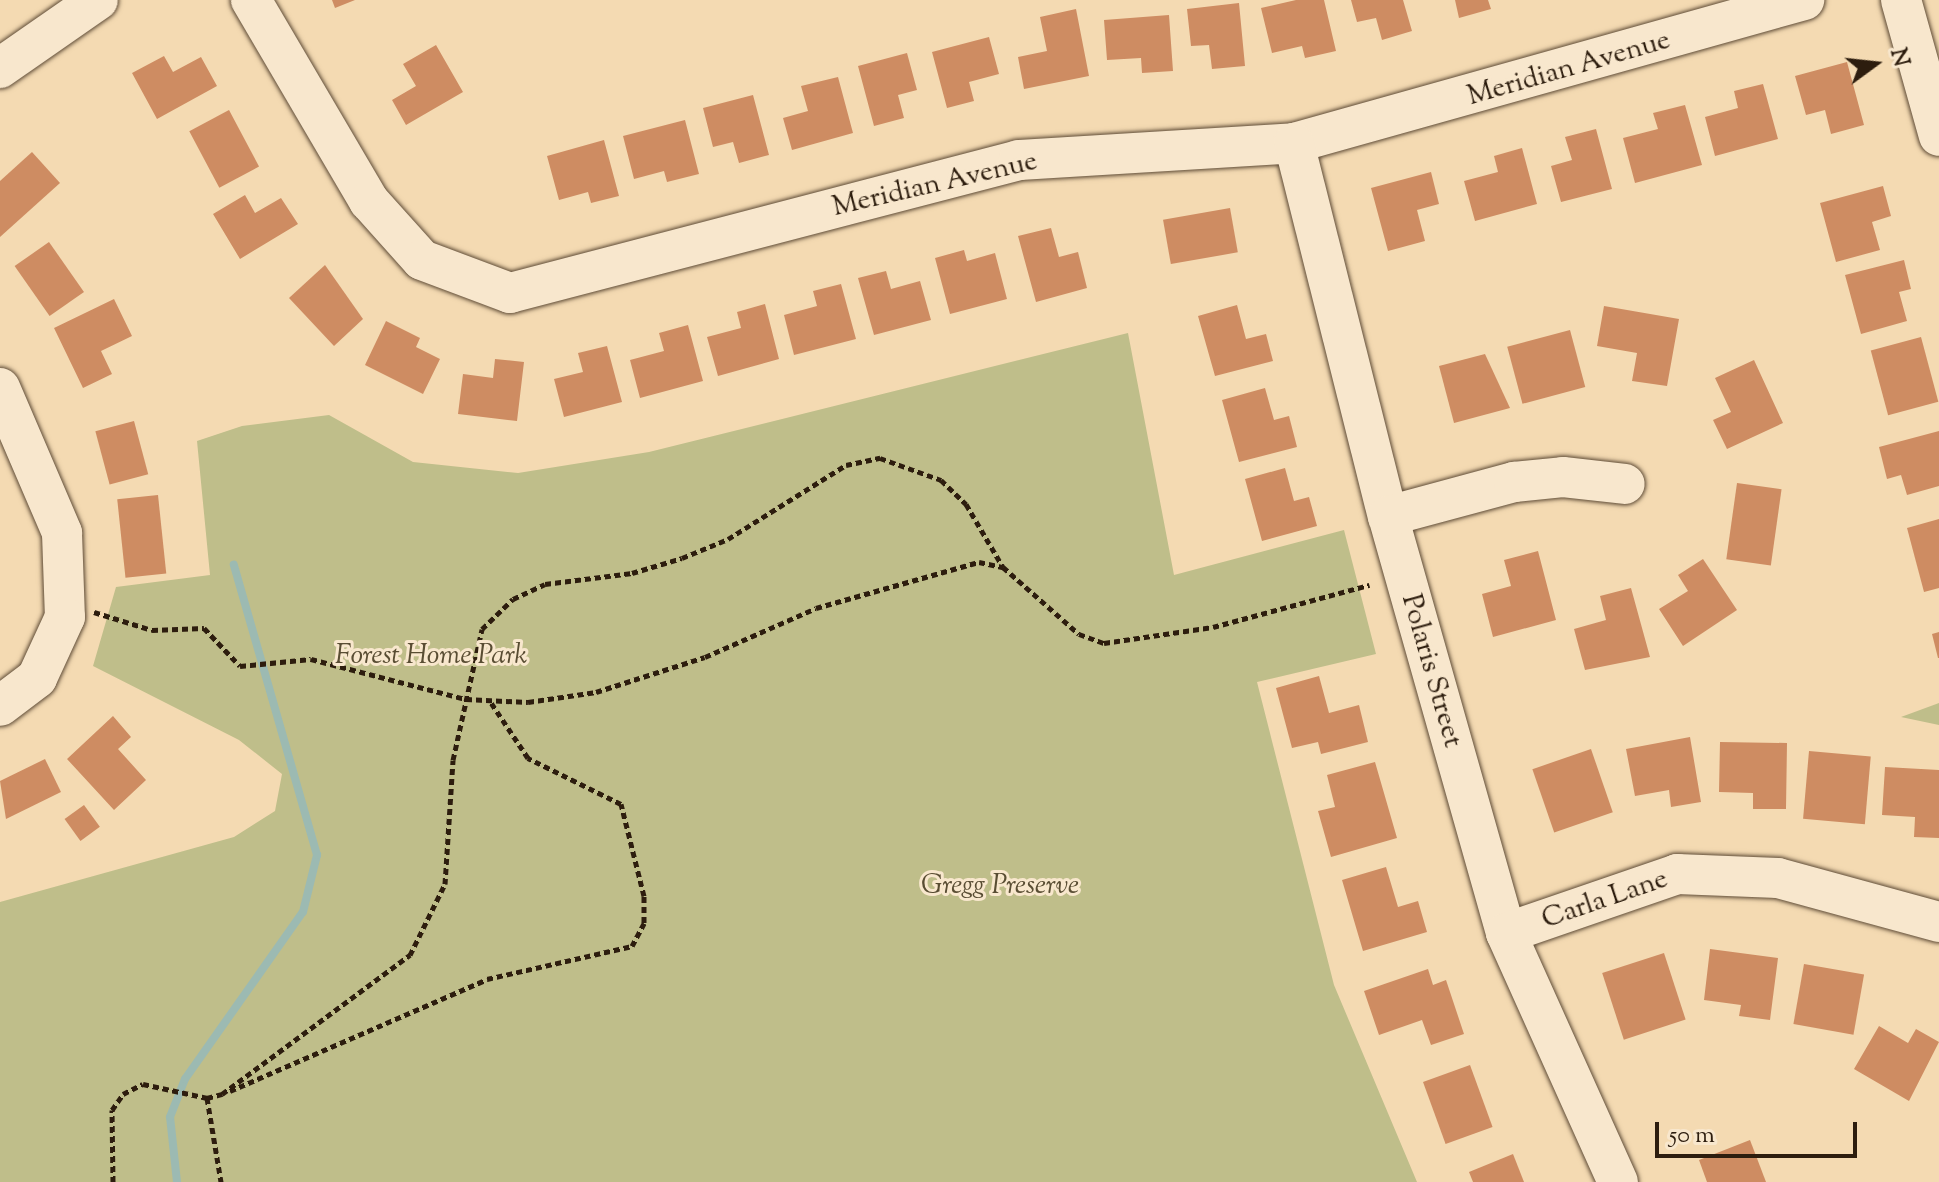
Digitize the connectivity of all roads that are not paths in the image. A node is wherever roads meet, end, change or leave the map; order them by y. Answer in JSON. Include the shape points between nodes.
{"nodes":[{"id":1,"x":98,"y":0,"type":"edge"},
{"id":2,"x":251,"y":0,"type":"edge"},
{"id":3,"x":1804,"y":0,"type":"edge"},
{"id":4,"x":1901,"y":0,"type":"edge"},
{"id":5,"x":0,"y":68,"type":"edge"},
{"id":6,"x":1939,"y":136,"type":"edge"},
{"id":7,"x":1294,"y":143,"type":"junction"},
{"id":8,"x":0,"y":388,"type":"edge"},
{"id":9,"x":1625,"y":484,"type":"dead end"},
{"id":10,"x":1388,"y":516,"type":"junction"},
{"id":11,"x":0,"y":706,"type":"edge"},
{"id":12,"x":1939,"y":922,"type":"edge"},
{"id":13,"x":1506,"y":933,"type":"junction"},
{"id":14,"x":1618,"y":1182,"type":"edge"}],
"edges":[{"from":1,"to":5,"type":"street"},
{"from":2,"to":7,"type":"street","name":"Meridian Avenue","via":[[369,201],[422,260],[510,293],[1019,160]]},
{"from":3,"to":7,"type":"street","name":"Meridian Avenue"},
{"from":4,"to":6,"type":"street"},
{"from":7,"to":10,"type":"street","name":"Polaris Street"},
{"from":8,"to":11,"type":"street","via":[[62,533],[65,617],[37,678]]},
{"from":9,"to":10,"type":"street","via":[[1563,477],[1514,482]]},
{"from":10,"to":13,"type":"street","name":"Polaris Street"},
{"from":12,"to":13,"type":"street","name":"Carla Lane","via":[[1778,878],[1677,874]]},
{"from":13,"to":14,"type":"street","name":"Polaris Street"}]}
